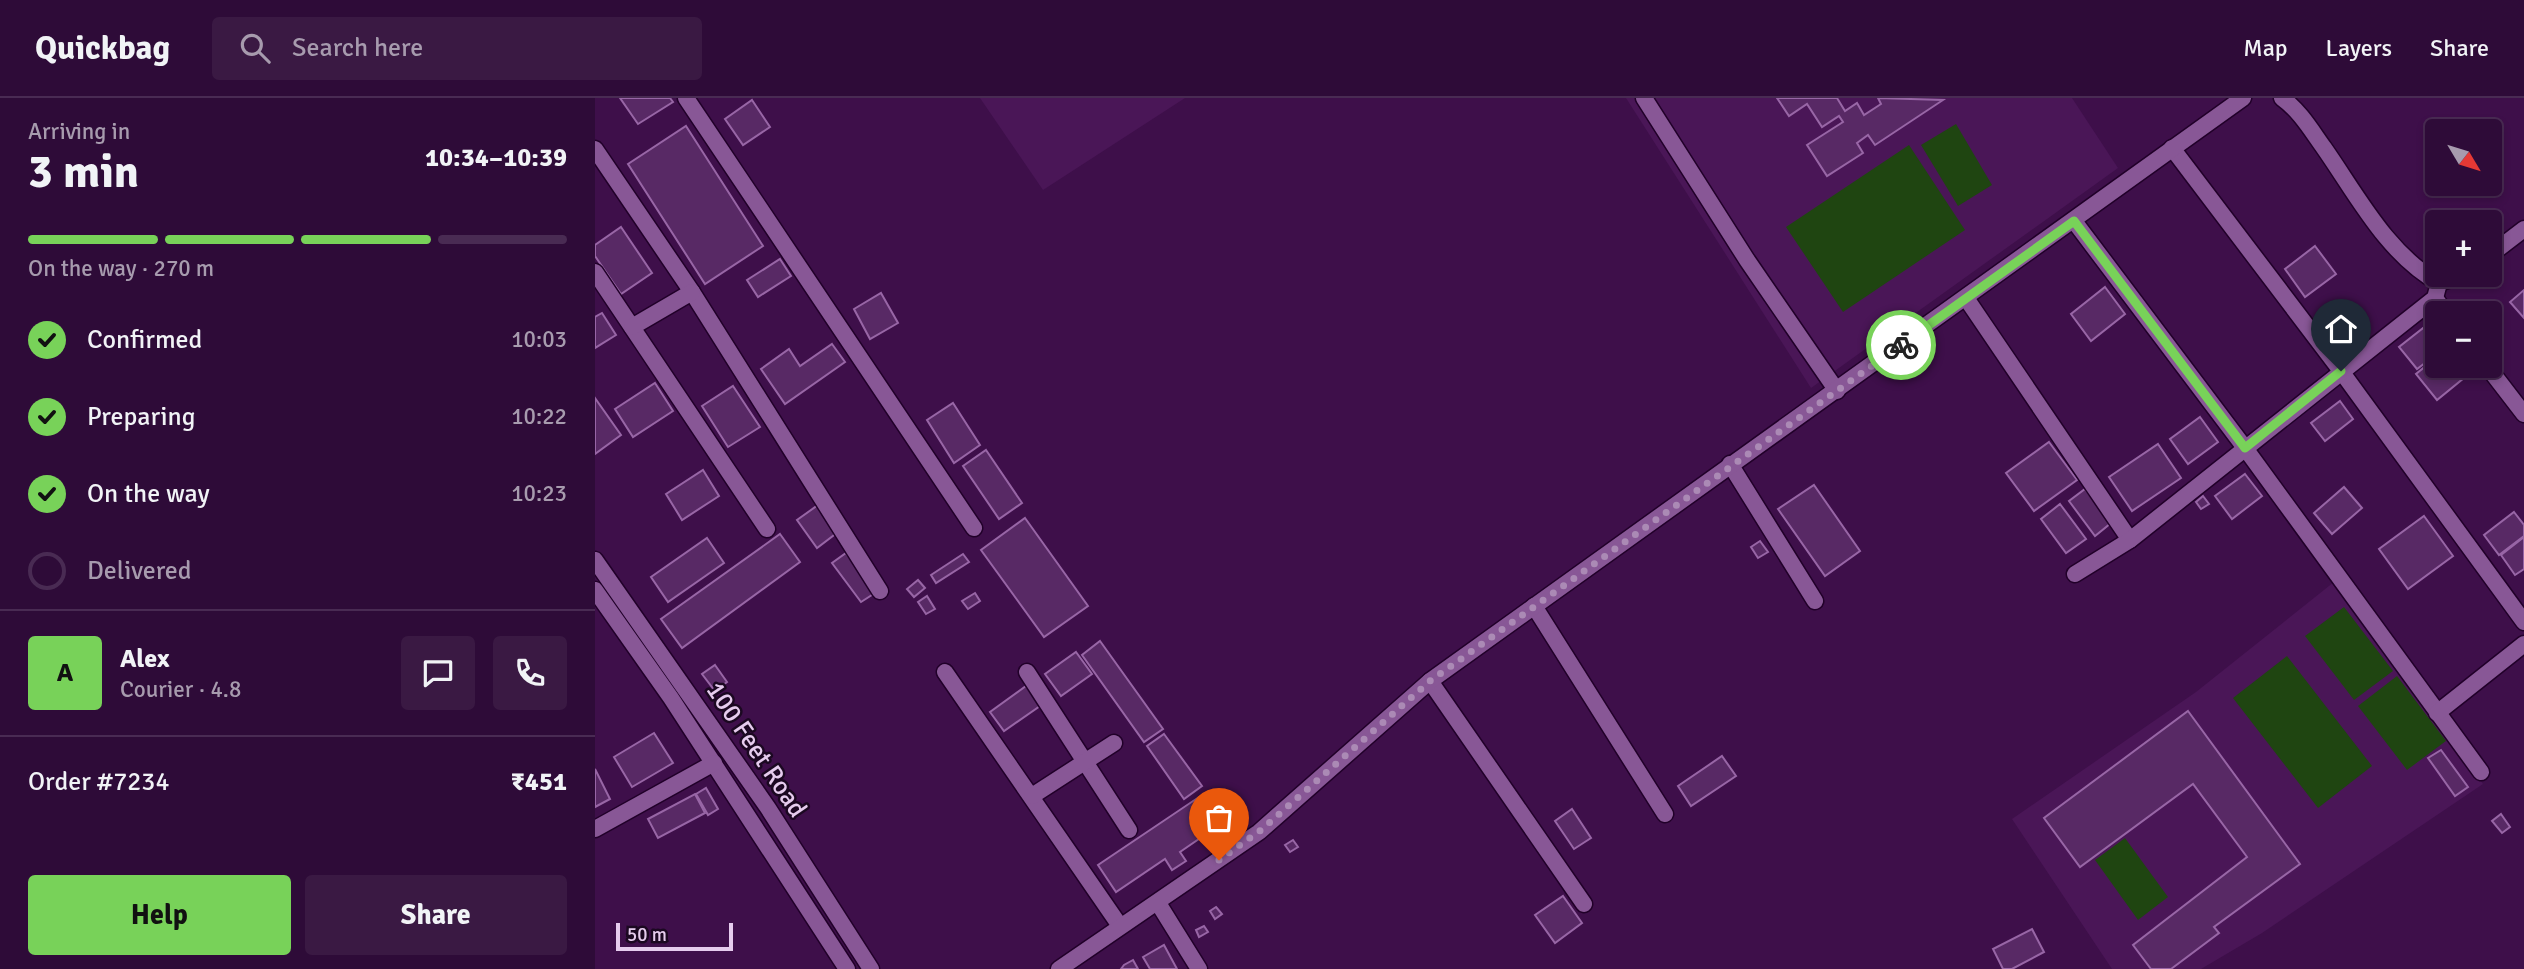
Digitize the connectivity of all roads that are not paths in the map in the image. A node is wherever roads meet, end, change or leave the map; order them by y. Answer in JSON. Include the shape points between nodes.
{"nodes":[{"id":1,"x":686,"y":98,"type":"edge"},
{"id":2,"x":1644,"y":98,"type":"edge"},
{"id":3,"x":2243,"y":98,"type":"edge"},
{"id":4,"x":2282,"y":98,"type":"edge"},
{"id":5,"x":2172,"y":148,"type":"junction"},
{"id":6,"x":595,"y":149,"type":"edge"},
{"id":7,"x":2074,"y":221,"type":"junction"},
{"id":8,"x":2524,"y":229,"type":"edge"},
{"id":9,"x":2502,"y":246,"type":"edge"},
{"id":10,"x":595,"y":272,"type":"edge"},
{"id":11,"x":2442,"y":287,"type":"edge"},
{"id":12,"x":2437,"y":290,"type":"junction"},
{"id":13,"x":692,"y":292,"type":"junction"},
{"id":14,"x":1966,"y":298,"type":"junction"},
{"id":15,"x":2441,"y":301,"type":"edge"},
{"id":16,"x":632,"y":327,"type":"junction"},
{"id":17,"x":2341,"y":371,"type":"junction"},
{"id":18,"x":2496,"y":378,"type":"edge"},
{"id":19,"x":1837,"y":391,"type":"junction"},
{"id":20,"x":2524,"y":414,"type":"edge"},
{"id":21,"x":2245,"y":448,"type":"junction"},
{"id":22,"x":1730,"y":464,"type":"junction"},
{"id":23,"x":974,"y":528,"type":"dead end"},
{"id":24,"x":767,"y":529,"type":"dead end"},
{"id":25,"x":2130,"y":540,"type":"junction"},
{"id":26,"x":595,"y":560,"type":"edge"},
{"id":27,"x":2075,"y":574,"type":"dead end"},
{"id":28,"x":595,"y":590,"type":"edge"},
{"id":29,"x":880,"y":591,"type":"dead end"},
{"id":30,"x":1815,"y":601,"type":"dead end"},
{"id":31,"x":1534,"y":606,"type":"junction"},
{"id":32,"x":2524,"y":622,"type":"edge"},
{"id":33,"x":2524,"y":644,"type":"edge"},
{"id":34,"x":946,"y":672,"type":"dead end"},
{"id":35,"x":1027,"y":672,"type":"dead end"},
{"id":36,"x":1430,"y":681,"type":"junction"},
{"id":37,"x":2437,"y":713,"type":"junction"},
{"id":38,"x":1114,"y":743,"type":"dead end"},
{"id":39,"x":1085,"y":762,"type":"junction"},
{"id":40,"x":714,"y":763,"type":"junction"},
{"id":41,"x":2481,"y":772,"type":"dead end"},
{"id":42,"x":1032,"y":796,"type":"junction"},
{"id":43,"x":1665,"y":814,"type":"dead end"},
{"id":44,"x":595,"y":829,"type":"edge"},
{"id":45,"x":1129,"y":830,"type":"dead end"},
{"id":46,"x":1158,"y":903,"type":"junction"},
{"id":47,"x":1584,"y":904,"type":"dead end"},
{"id":48,"x":1120,"y":926,"type":"junction"},
{"id":49,"x":847,"y":969,"type":"edge"},
{"id":50,"x":871,"y":969,"type":"edge"},
{"id":51,"x":1059,"y":969,"type":"edge"},
{"id":52,"x":1199,"y":969,"type":"edge"}],
"edges":[{"from":1,"to":23,"type":"street"},
{"from":2,"to":19,"type":"street"},
{"from":3,"to":5,"type":"street"},
{"from":4,"to":12,"type":"street","via":[[2297,111],[2389,240]]},
{"from":5,"to":7,"type":"street"},
{"from":5,"to":17,"type":"street"},
{"from":6,"to":13,"type":"street"},
{"from":7,"to":14,"type":"street"},
{"from":7,"to":21,"type":"street"},
{"from":8,"to":9,"type":"street"},
{"from":10,"to":16,"type":"street"},
{"from":11,"to":12,"type":"street"},
{"from":12,"to":15,"type":"street"},
{"from":12,"to":17,"type":"street"},
{"from":13,"to":16,"type":"street"},
{"from":13,"to":29,"type":"street"},
{"from":14,"to":19,"type":"street"},
{"from":14,"to":25,"type":"street"},
{"from":16,"to":24,"type":"street"},
{"from":17,"to":21,"type":"street"},
{"from":17,"to":32,"type":"street"},
{"from":18,"to":20,"type":"street"},
{"from":19,"to":22,"type":"street"},
{"from":21,"to":25,"type":"street"},
{"from":21,"to":37,"type":"street"},
{"from":22,"to":30,"type":"street"},
{"from":22,"to":31,"type":"street"},
{"from":25,"to":27,"type":"street"},
{"from":26,"to":50,"type":"street","name":"100 Feet Road","via":[[768,808]]},
{"from":28,"to":40,"type":"street","name":"100 Feet Road"},
{"from":31,"to":36,"type":"street"},
{"from":31,"to":43,"type":"street"},
{"from":33,"to":37,"type":"street"},
{"from":34,"to":42,"type":"street"},
{"from":35,"to":39,"type":"street"},
{"from":36,"to":46,"type":"street","via":[[1261,830]]},
{"from":36,"to":47,"type":"street"},
{"from":37,"to":41,"type":"street"},
{"from":38,"to":39,"type":"street"},
{"from":39,"to":42,"type":"street"},
{"from":39,"to":45,"type":"street"},
{"from":40,"to":44,"type":"street"},
{"from":40,"to":49,"type":"street","name":"100 Feet Road"},
{"from":42,"to":48,"type":"street"},
{"from":46,"to":48,"type":"street"},
{"from":46,"to":52,"type":"street"},
{"from":48,"to":51,"type":"street"}]}
